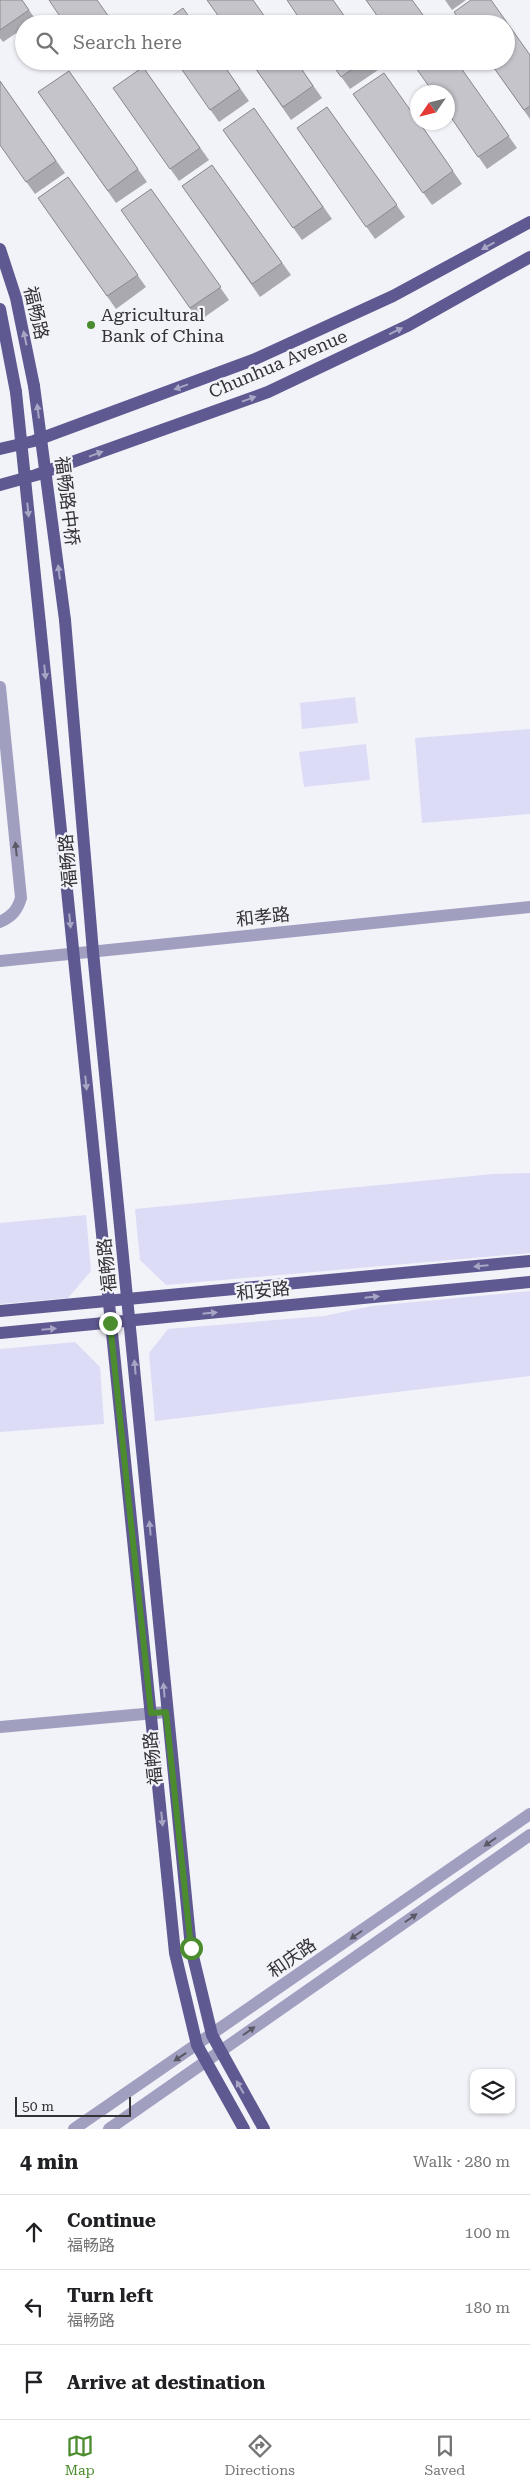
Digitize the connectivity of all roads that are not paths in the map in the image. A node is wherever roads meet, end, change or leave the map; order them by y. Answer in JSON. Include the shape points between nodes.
{"nodes":[{"id":1,"x":530,"y":222,"type":"edge"},
{"id":2,"x":0,"y":249,"type":"edge"},
{"id":3,"x":530,"y":257,"type":"edge"},
{"id":4,"x":0,"y":309,"type":"edge"},
{"id":5,"x":34,"y":386,"type":"joint"},
{"id":6,"x":0,"y":450,"type":"edge"},
{"id":7,"x":0,"y":485,"type":"edge"},
{"id":8,"x":65,"y":620,"type":"joint"},
{"id":9,"x":0,"y":688,"type":"edge"},
{"id":10,"x":530,"y":907,"type":"edge"},
{"id":11,"x":0,"y":922,"type":"edge"},
{"id":12,"x":94,"y":952,"type":"junction"},
{"id":13,"x":73,"y":954,"type":"junction"},
{"id":14,"x":0,"y":961,"type":"edge"},
{"id":15,"x":530,"y":1261,"type":"edge"},
{"id":16,"x":530,"y":1282,"type":"edge"},
{"id":17,"x":128,"y":1300,"type":"junction"},
{"id":18,"x":108,"y":1301,"type":"junction"},
{"id":19,"x":0,"y":1311,"type":"edge"},
{"id":20,"x":131,"y":1321,"type":"junction"},
{"id":21,"x":110,"y":1323,"type":"junction"},
{"id":22,"x":0,"y":1333,"type":"edge"},
{"id":23,"x":166,"y":1712,"type":"junction"},
{"id":24,"x":151,"y":1713,"type":"junction"},
{"id":25,"x":0,"y":1727,"type":"edge"},
{"id":26,"x":530,"y":1814,"type":"edge"},
{"id":27,"x":530,"y":1835,"type":"edge"},
{"id":28,"x":212,"y":2035,"type":"junction"},
{"id":29,"x":197,"y":2045,"type":"junction"},
{"id":30,"x":220,"y":2052,"type":"junction"},
{"id":31,"x":205,"y":2062,"type":"junction"},
{"id":32,"x":74,"y":2129,"type":"edge"},
{"id":33,"x":109,"y":2129,"type":"edge"},
{"id":34,"x":244,"y":2129,"type":"edge"},
{"id":35,"x":264,"y":2129,"type":"edge"}],
"edges":[{"from":1,"to":6,"type":"main road","name":"Chunhua Avenue","one_way":true,"via":[[393,296],[253,360],[34,441]]},
{"from":5,"to":2,"type":"main road","name":"福畅路","one_way":true,"via":[[16,298]]},
{"from":7,"to":3,"type":"main road","name":"Chunhua Avenue","one_way":true,"via":[[36,476],[268,392],[409,325]]},
{"from":4,"to":13,"type":"main road","name":"福畅路","one_way":true,"bridge":true,"via":[[16,392]]},
{"from":8,"to":5,"type":"main road","name":"福畅路中桥","one_way":true,"bridge":true},
{"from":8,"to":12,"type":"main road","name":"福畅路"},
{"from":11,"to":9,"type":"street","one_way":true,"via":[[10,918],[18,909],[21,898]]},
{"from":10,"to":12,"type":"street","name":"和孝路"},
{"from":12,"to":13,"type":"street","name":"和孝路"},
{"from":12,"to":17,"type":"main road","name":"福畅路"},
{"from":13,"to":14,"type":"street","name":"和孝路"},
{"from":13,"to":18,"type":"main road","name":"福畅路","one_way":true},
{"from":15,"to":17,"type":"main road","name":"和安路","one_way":true},
{"from":20,"to":16,"type":"main road","name":"和安路","one_way":true},
{"from":17,"to":18,"type":"main road","name":"和安路"},
{"from":17,"to":20,"type":"main road","name":"福畅路"},
{"from":18,"to":19,"type":"main road","name":"和安路"},
{"from":18,"to":21,"type":"main road","name":"福畅路"},
{"from":20,"to":21,"type":"main road","name":"和安路"},
{"from":23,"to":20,"type":"main road","name":"福畅路","one_way":true},
{"from":22,"to":21,"type":"main road","name":"和安路","one_way":true},
{"from":21,"to":24,"type":"main road","name":"福畅路"},
{"from":23,"to":24,"type":"street"},
{"from":23,"to":28,"type":"main road","name":"福畅路","via":[[191,1948]]},
{"from":24,"to":25,"type":"street"},
{"from":24,"to":29,"type":"main road","name":"福畅路","one_way":true,"via":[[175,1953]]},
{"from":26,"to":28,"type":"street","name":"和庆路","one_way":true},
{"from":30,"to":27,"type":"street","name":"和庆路","one_way":true},
{"from":28,"to":29,"type":"street","name":"和庆路"},
{"from":28,"to":30,"type":"main road","name":"福畅路"},
{"from":29,"to":31,"type":"main road","name":"福畅路"},
{"from":29,"to":32,"type":"street","name":"和庆路","one_way":true},
{"from":30,"to":31,"type":"street","name":"和庆路"},
{"from":35,"to":30,"type":"main road","name":"福畅路","one_way":true},
{"from":31,"to":33,"type":"street","name":"和庆路"},
{"from":31,"to":34,"type":"main road","name":"福畅路"}]}
